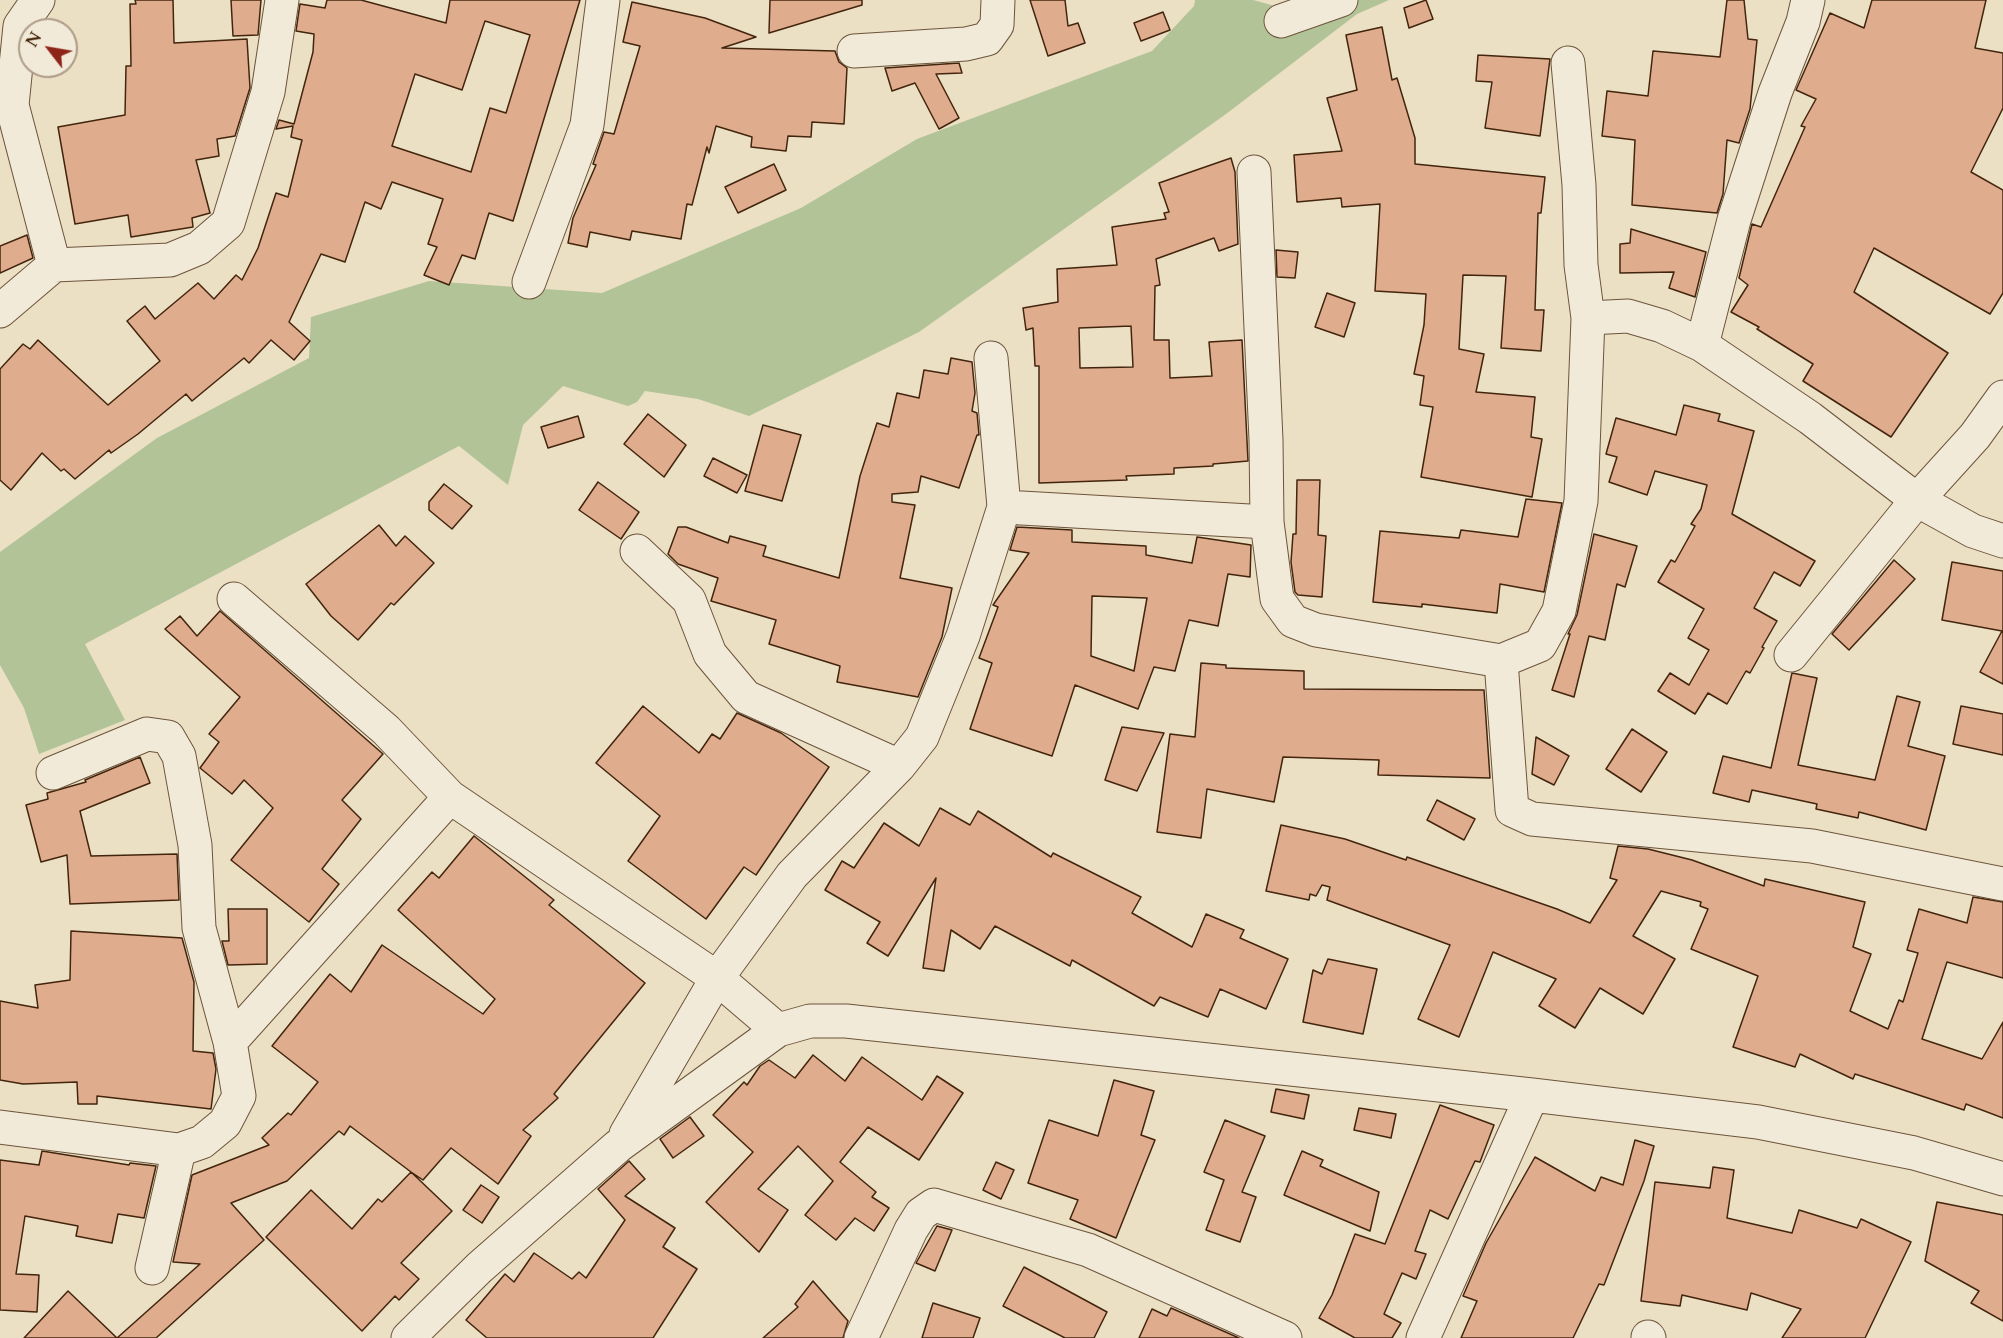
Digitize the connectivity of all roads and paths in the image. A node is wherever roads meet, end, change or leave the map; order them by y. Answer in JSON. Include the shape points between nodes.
{"nodes":[{"id":1,"x":38,"y":0,"type":"edge"},
{"id":2,"x":282,"y":0,"type":"edge"},
{"id":3,"x":603,"y":0,"type":"edge"},
{"id":4,"x":998,"y":0,"type":"edge"},
{"id":5,"x":1341,"y":0,"type":"edge"},
{"id":6,"x":1808,"y":0,"type":"edge"},
{"id":7,"x":1281,"y":21,"type":"dead end"},
{"id":8,"x":854,"y":51,"type":"dead end"},
{"id":9,"x":1568,"y":63,"type":"dead end"},
{"id":10,"x":1254,"y":172,"type":"dead end"},
{"id":11,"x":54,"y":265,"type":"junction"},
{"id":12,"x":528,"y":282,"type":"dead end"},
{"id":13,"x":0,"y":311,"type":"edge"},
{"id":14,"x":1588,"y":318,"type":"junction"},
{"id":15,"x":1702,"y":345,"type":"junction"},
{"id":16,"x":991,"y":358,"type":"dead end"},
{"id":17,"x":2003,"y":397,"type":"edge"},
{"id":18,"x":1917,"y":500,"type":"junction"},
{"id":19,"x":1004,"y":507,"type":"junction"},
{"id":20,"x":1267,"y":522,"type":"junction"},
{"id":21,"x":2003,"y":540,"type":"edge"},
{"id":22,"x":637,"y":551,"type":"dead end"},
{"id":23,"x":234,"y":599,"type":"dead end"},
{"id":24,"x":1791,"y":655,"type":"dead end"},
{"id":25,"x":1501,"y":661,"type":"junction"},
{"id":26,"x":899,"y":766,"type":"junction"},
{"id":27,"x":53,"y":773,"type":"dead end"},
{"id":28,"x":450,"y":796,"type":"junction"},
{"id":29,"x":2003,"y":885,"type":"edge"},
{"id":30,"x":717,"y":978,"type":"junction"},
{"id":31,"x":778,"y":1030,"type":"junction"},
{"id":32,"x":230,"y":1042,"type":"junction"},
{"id":33,"x":1532,"y":1095,"type":"junction"},
{"id":34,"x":0,"y":1127,"type":"edge"},
{"id":35,"x":618,"y":1146,"type":"junction"},
{"id":36,"x":179,"y":1150,"type":"junction"},
{"id":37,"x":2003,"y":1179,"type":"edge"},
{"id":38,"x":152,"y":1268,"type":"dead end"},
{"id":39,"x":408,"y":1338,"type":"edge"},
{"id":40,"x":861,"y":1338,"type":"edge"},
{"id":41,"x":1285,"y":1338,"type":"edge"},
{"id":42,"x":1423,"y":1338,"type":"edge"}],
"edges":[{"from":1,"to":11,"type":"street","via":[[20,26],[12,105]]},
{"from":2,"to":11,"type":"street","via":[[268,92],[228,223],[199,248],[170,260]]},
{"from":3,"to":12,"type":"street","via":[[586,125]]},
{"from":4,"to":8,"type":"street","via":[[997,25],[987,39],[966,44]]},
{"from":5,"to":7,"type":"street"},
{"from":6,"to":15,"type":"street","via":[[1734,220]]},
{"from":9,"to":14,"type":"street"},
{"from":10,"to":20,"type":"street"},
{"from":11,"to":13,"type":"street"},
{"from":14,"to":15,"type":"street","via":[[1628,316],[1662,326]]},
{"from":14,"to":25,"type":"street","via":[[1581,501],[1558,611],[1540,645]]},
{"from":15,"to":18,"type":"street","via":[[1810,418]]},
{"from":16,"to":19,"type":"street"},
{"from":17,"to":18,"type":"street","via":[[1975,436]]},
{"from":18,"to":21,"type":"street","via":[[1973,531]]},
{"from":18,"to":24,"type":"street"},
{"from":19,"to":20,"type":"street"},
{"from":19,"to":26,"type":"street","via":[[963,636],[922,737]]},
{"from":20,"to":25,"type":"street","via":[[1277,599],[1293,621],[1328,632]]},
{"from":22,"to":26,"type":"street","via":[[689,600],[710,654],[747,697]]},
{"from":23,"to":28,"type":"street","via":[[386,730]]},
{"from":25,"to":29,"type":"street","via":[[1512,810],[1532,819],[1812,846]]},
{"from":26,"to":30,"type":"street","via":[[792,875]]},
{"from":27,"to":32,"type":"street","via":[[147,734],[168,737],[179,756],[195,845],[199,928]]},
{"from":28,"to":30,"type":"street"},
{"from":28,"to":32,"type":"street"},
{"from":30,"to":31,"type":"street"},
{"from":30,"to":35,"type":"street"},
{"from":31,"to":33,"type":"street","via":[[810,1021],[846,1021]]},
{"from":31,"to":35,"type":"street"},
{"from":32,"to":36,"type":"street","via":[[239,1096],[225,1123],[202,1142]]},
{"from":33,"to":37,"type":"street","via":[[1758,1122],[1914,1153]]},
{"from":33,"to":42,"type":"street"},
{"from":34,"to":36,"type":"street"},
{"from":35,"to":39,"type":"street","via":[[479,1268]]},
{"from":36,"to":38,"type":"street"},
{"from":40,"to":41,"type":"street","via":[[911,1230],[921,1214],[934,1205],[1088,1250]]}]}
